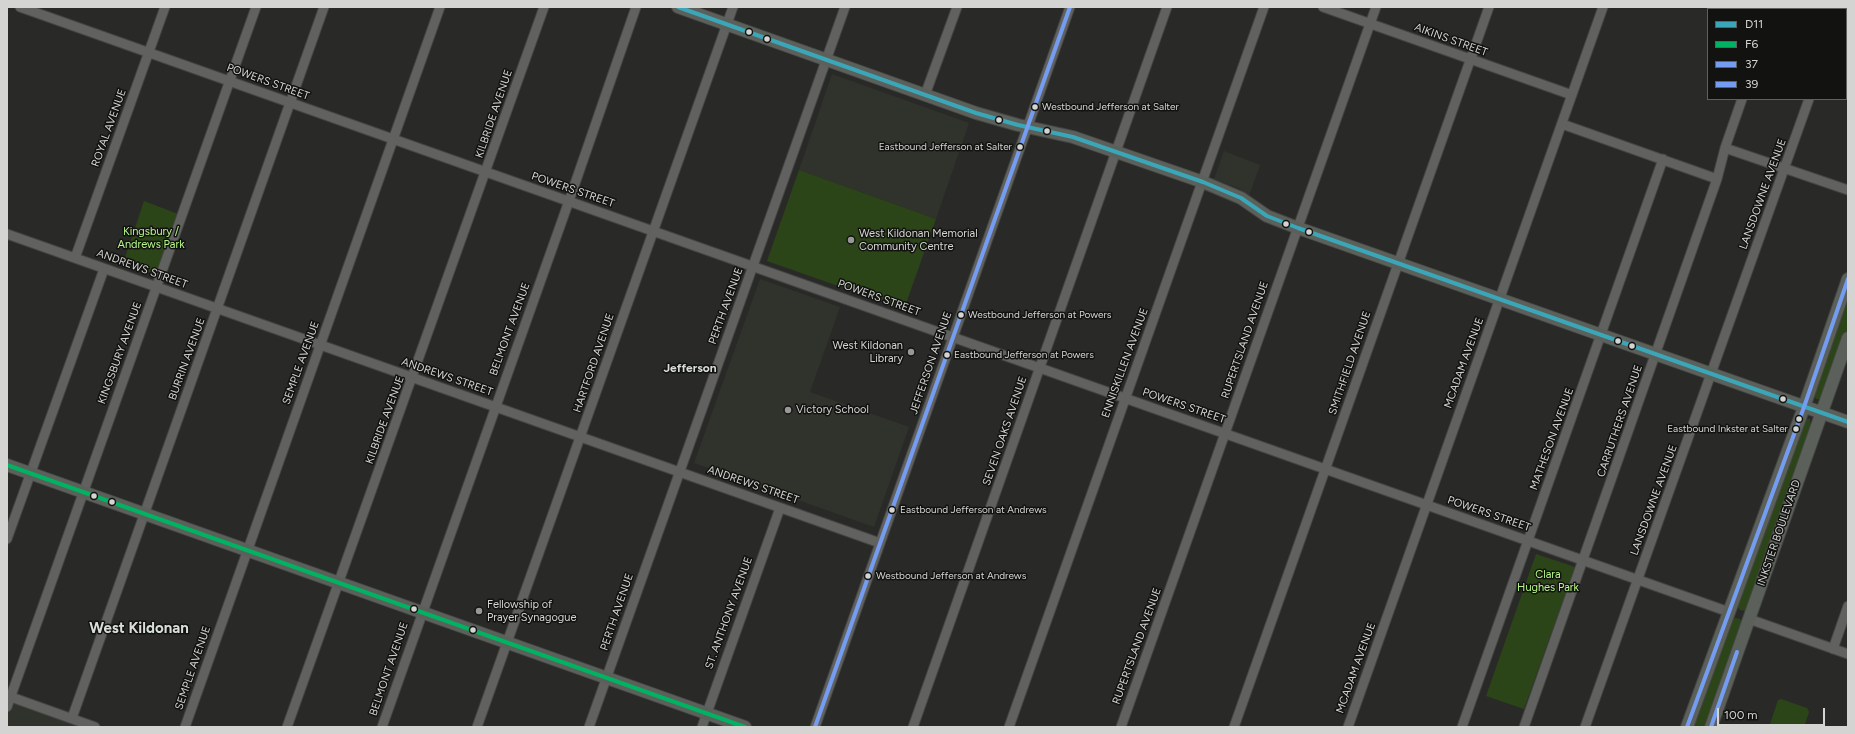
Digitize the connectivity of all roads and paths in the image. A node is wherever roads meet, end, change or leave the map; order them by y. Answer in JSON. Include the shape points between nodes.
{"nodes":[{"id":1,"x":20,"y":7,"type":"edge"},
{"id":2,"x":165,"y":7,"type":"edge"},
{"id":3,"x":256,"y":7,"type":"edge"},
{"id":4,"x":324,"y":7,"type":"edge"},
{"id":5,"x":440,"y":7,"type":"edge"},
{"id":6,"x":544,"y":7,"type":"edge"},
{"id":7,"x":636,"y":7,"type":"edge"},
{"id":8,"x":678,"y":7,"type":"edge"},
{"id":9,"x":733,"y":7,"type":"edge"},
{"id":10,"x":845,"y":7,"type":"edge"},
{"id":11,"x":957,"y":7,"type":"edge"},
{"id":12,"x":1070,"y":7,"type":"edge"},
{"id":13,"x":1168,"y":7,"type":"edge"},
{"id":14,"x":1264,"y":7,"type":"edge"},
{"id":15,"x":1322,"y":7,"type":"edge"},
{"id":16,"x":1376,"y":7,"type":"edge"},
{"id":17,"x":1489,"y":7,"type":"edge"},
{"id":18,"x":1603,"y":7,"type":"edge"},
{"id":19,"x":727,"y":24,"type":"junction"},
{"id":20,"x":1370,"y":24,"type":"junction"},
{"id":21,"x":149,"y":53,"type":"junction"},
{"id":22,"x":826,"y":60,"type":"junction"},
{"id":23,"x":1471,"y":60,"type":"junction"},
{"id":24,"x":230,"y":81,"type":"junction"},
{"id":25,"x":925,"y":95,"type":"junction"},
{"id":26,"x":1572,"y":95,"type":"junction"},
{"id":27,"x":1742,"y":100,"type":"edge"},
{"id":28,"x":1809,"y":100,"type":"edge"},
{"id":29,"x":290,"y":103,"type":"junction"},
{"id":30,"x":1562,"y":124,"type":"junction"},
{"id":31,"x":1026,"y":127,"type":"junction"},
{"id":32,"x":393,"y":139,"type":"junction"},
{"id":33,"x":1725,"y":148,"type":"junction"},
{"id":34,"x":1117,"y":152,"type":"junction"},
{"id":35,"x":1663,"y":159,"type":"junction"},
{"id":36,"x":1785,"y":168,"type":"junction"},
{"id":37,"x":486,"y":172,"type":"junction"},
{"id":38,"x":1717,"y":179,"type":"junction"},
{"id":39,"x":1203,"y":182,"type":"junction"},
{"id":40,"x":1848,"y":190,"type":"edge"},
{"id":41,"x":569,"y":201,"type":"junction"},
{"id":42,"x":1298,"y":228,"type":"junction"},
{"id":43,"x":653,"y":231,"type":"junction"},
{"id":44,"x":7,"y":234,"type":"edge"},
{"id":45,"x":75,"y":258,"type":"junction"},
{"id":46,"x":1398,"y":264,"type":"junction"},
{"id":47,"x":753,"y":266,"type":"junction"},
{"id":48,"x":104,"y":269,"type":"junction"},
{"id":49,"x":1848,"y":279,"type":"edge"},
{"id":50,"x":156,"y":287,"type":"junction"},
{"id":51,"x":1500,"y":299,"type":"junction"},
{"id":52,"x":218,"y":309,"type":"junction"},
{"id":53,"x":1601,"y":336,"type":"junction"},
{"id":54,"x":953,"y":337,"type":"junction"},
{"id":55,"x":1848,"y":338,"type":"edge"},
{"id":56,"x":320,"y":345,"type":"junction"},
{"id":57,"x":1656,"y":354,"type":"junction"},
{"id":58,"x":1040,"y":368,"type":"junction"},
{"id":59,"x":1711,"y":374,"type":"junction"},
{"id":60,"x":413,"y":377,"type":"junction"},
{"id":61,"x":1126,"y":398,"type":"junction"},
{"id":62,"x":495,"y":406,"type":"junction"},
{"id":63,"x":1804,"y":407,"type":"junction"},
{"id":64,"x":1821,"y":413,"type":"junction"},
{"id":65,"x":1848,"y":422,"type":"edge"},
{"id":66,"x":1225,"y":433,"type":"junction"},
{"id":67,"x":581,"y":436,"type":"junction"},
{"id":68,"x":7,"y":465,"type":"edge"},
{"id":69,"x":1326,"y":469,"type":"junction"},
{"id":70,"x":679,"y":472,"type":"junction"},
{"id":71,"x":30,"y":474,"type":"junction"},
{"id":72,"x":83,"y":492,"type":"junction"},
{"id":73,"x":1427,"y":505,"type":"junction"},
{"id":74,"x":780,"y":508,"type":"junction"},
{"id":75,"x":144,"y":514,"type":"junction"},
{"id":76,"x":7,"y":539,"type":"edge"},
{"id":77,"x":1528,"y":541,"type":"junction"},
{"id":78,"x":880,"y":543,"type":"junction"},
{"id":79,"x":247,"y":551,"type":"junction"},
{"id":80,"x":1584,"y":560,"type":"junction"},
{"id":81,"x":1638,"y":580,"type":"junction"},
{"id":82,"x":339,"y":583,"type":"junction"},
{"id":83,"x":1848,"y":606,"type":"edge"},
{"id":84,"x":1729,"y":612,"type":"junction"},
{"id":85,"x":422,"y":613,"type":"junction"},
{"id":86,"x":1749,"y":619,"type":"junction"},
{"id":87,"x":507,"y":643,"type":"junction"},
{"id":88,"x":1833,"y":649,"type":"junction"},
{"id":89,"x":1848,"y":654,"type":"edge"},
{"id":90,"x":607,"y":678,"type":"junction"},
{"id":91,"x":11,"y":697,"type":"junction"},
{"id":92,"x":7,"y":707,"type":"edge"},
{"id":93,"x":706,"y":713,"type":"junction"},
{"id":94,"x":72,"y":718,"type":"junction"},
{"id":95,"x":95,"y":727,"type":"edge"},
{"id":96,"x":185,"y":727,"type":"edge"},
{"id":97,"x":287,"y":727,"type":"edge"},
{"id":98,"x":382,"y":727,"type":"edge"},
{"id":99,"x":477,"y":727,"type":"edge"},
{"id":100,"x":589,"y":727,"type":"edge"},
{"id":101,"x":702,"y":727,"type":"edge"},
{"id":102,"x":745,"y":727,"type":"edge"},
{"id":103,"x":815,"y":727,"type":"edge"},
{"id":104,"x":913,"y":727,"type":"edge"},
{"id":105,"x":1009,"y":727,"type":"edge"},
{"id":106,"x":1121,"y":727,"type":"edge"},
{"id":107,"x":1234,"y":727,"type":"edge"},
{"id":108,"x":1348,"y":727,"type":"edge"},
{"id":109,"x":1462,"y":727,"type":"edge"},
{"id":110,"x":1524,"y":727,"type":"edge"},
{"id":111,"x":1585,"y":727,"type":"edge"},
{"id":112,"x":1687,"y":727,"type":"edge"},
{"id":113,"x":1711,"y":727,"type":"edge"}],
"edges":[{"from":1,"to":21,"type":"street","name":"POWERS STREET"},
{"from":2,"to":21,"type":"street","name":"ROYAL AVENUE"},
{"from":3,"to":24,"type":"street","name":"KINGSBURY AVENUE"},
{"from":4,"to":29,"type":"street","name":"BURRIN AVENUE"},
{"from":5,"to":32,"type":"street","name":"SEMPLE AVENUE"},
{"from":6,"to":37,"type":"street","name":"KILBRIDE AVENUE"},
{"from":7,"to":41,"type":"street","name":"BELMONT AVENUE"},
{"from":8,"to":19,"type":"main road"},
{"from":9,"to":19,"type":"street","name":"HARTFORD AVENUE"},
{"from":10,"to":22,"type":"street","name":"PERTH AVENUE"},
{"from":11,"to":25,"type":"street"},
{"from":12,"to":31,"type":"street","name":"JEFFERSON AVENUE"},
{"from":13,"to":34,"type":"street","name":"SEVEN OAKS AVENUE"},
{"from":14,"to":39,"type":"street","name":"ENNISKILLEN AVENUE"},
{"from":15,"to":20,"type":"street","name":"AIKINS STREET"},
{"from":16,"to":20,"type":"street","name":"RUPERTSLAND AVENUE"},
{"from":17,"to":23,"type":"street","name":"SMITHFIELD AVENUE"},
{"from":18,"to":26,"type":"street","name":"MCADAM AVENUE"},
{"from":19,"to":22,"type":"main road"},
{"from":19,"to":43,"type":"street","name":"HARTFORD AVENUE"},
{"from":20,"to":23,"type":"street","name":"AIKINS STREET"},
{"from":20,"to":42,"type":"street","name":"RUPERTSLAND AVENUE"},
{"from":21,"to":24,"type":"street","name":"POWERS STREET"},
{"from":21,"to":45,"type":"street","name":"ROYAL AVENUE"},
{"from":22,"to":25,"type":"main road"},
{"from":22,"to":47,"type":"street","name":"PERTH AVENUE"},
{"from":23,"to":26,"type":"street","name":"AIKINS STREET"},
{"from":23,"to":46,"type":"street","name":"SMITHFIELD AVENUE"},
{"from":24,"to":29,"type":"street","name":"POWERS STREET"},
{"from":24,"to":50,"type":"street","name":"KINGSBURY AVENUE"},
{"from":25,"to":31,"type":"main road"},
{"from":26,"to":30,"type":"street","name":"MCADAM AVENUE"},
{"from":27,"to":33,"type":"street","name":"CARRUTHERS AVENUE"},
{"from":28,"to":36,"type":"street","name":"LANSDOWNE AVENUE"},
{"from":29,"to":32,"type":"street","name":"POWERS STREET"},
{"from":29,"to":52,"type":"street","name":"BURRIN AVENUE"},
{"from":30,"to":35,"type":"street"},
{"from":30,"to":51,"type":"street","name":"MCADAM AVENUE"},
{"from":31,"to":34,"type":"main road","via":[[1073,137]]},
{"from":31,"to":54,"type":"street","name":"JEFFERSON AVENUE"},
{"from":32,"to":37,"type":"street","name":"POWERS STREET"},
{"from":32,"to":56,"type":"street","name":"SEMPLE AVENUE"},
{"from":33,"to":36,"type":"street"},
{"from":33,"to":38,"type":"street","name":"CARRUTHERS AVENUE"},
{"from":34,"to":39,"type":"main road"},
{"from":34,"to":58,"type":"street","name":"SEVEN OAKS AVENUE"},
{"from":35,"to":38,"type":"street"},
{"from":35,"to":53,"type":"street","name":"MATHESON AVENUE"},
{"from":36,"to":40,"type":"street"},
{"from":36,"to":59,"type":"street","name":"LANSDOWNE AVENUE"},
{"from":37,"to":41,"type":"street","name":"POWERS STREET"},
{"from":37,"to":60,"type":"street","name":"KILBRIDE AVENUE"},
{"from":38,"to":57,"type":"street","name":"CARRUTHERS AVENUE"},
{"from":39,"to":42,"type":"main road","via":[[1231,193],[1267,216]]},
{"from":39,"to":61,"type":"street","name":"ENNISKILLEN AVENUE"},
{"from":41,"to":43,"type":"street","name":"POWERS STREET"},
{"from":41,"to":62,"type":"street","name":"BELMONT AVENUE"},
{"from":42,"to":46,"type":"main road"},
{"from":42,"to":66,"type":"street","name":"RUPERTSLAND AVENUE"},
{"from":43,"to":47,"type":"street","name":"POWERS STREET"},
{"from":43,"to":67,"type":"street","name":"HARTFORD AVENUE"},
{"from":44,"to":45,"type":"street","name":"ANDREWS STREET"},
{"from":45,"to":48,"type":"street","name":"ANDREWS STREET"},
{"from":46,"to":51,"type":"main road"},
{"from":46,"to":69,"type":"street","name":"SMITHFIELD AVENUE"},
{"from":47,"to":54,"type":"street","name":"POWERS STREET"},
{"from":47,"to":70,"type":"street","name":"PERTH AVENUE"},
{"from":48,"to":50,"type":"street","name":"ANDREWS STREET"},
{"from":48,"to":71,"type":"street"},
{"from":49,"to":63,"type":"main road","name":"INKSTER BOULEVARD"},
{"from":50,"to":52,"type":"street","name":"ANDREWS STREET"},
{"from":50,"to":72,"type":"street","name":"KINGSBURY AVENUE"},
{"from":51,"to":53,"type":"main road"},
{"from":51,"to":73,"type":"street","name":"MCADAM AVENUE"},
{"from":52,"to":56,"type":"street","name":"ANDREWS STREET"},
{"from":52,"to":75,"type":"street","name":"BURRIN AVENUE"},
{"from":53,"to":57,"type":"main road"},
{"from":53,"to":77,"type":"street","name":"MATHESON AVENUE"},
{"from":54,"to":58,"type":"street","name":"POWERS STREET"},
{"from":54,"to":78,"type":"street","name":"JEFFERSON AVENUE"},
{"from":55,"to":64,"type":"main road","name":"INKSTER BOULEVARD"},
{"from":56,"to":60,"type":"street","name":"ANDREWS STREET"},
{"from":56,"to":79,"type":"street","name":"SEMPLE AVENUE"},
{"from":57,"to":59,"type":"main road"},
{"from":57,"to":80,"type":"street","name":"CARRUTHERS AVENUE"},
{"from":58,"to":61,"type":"street","name":"POWERS STREET"},
{"from":58,"to":104,"type":"street","name":"SEVEN OAKS AVENUE"},
{"from":59,"to":63,"type":"main road"},
{"from":59,"to":81,"type":"street","name":"LANSDOWNE AVENUE"},
{"from":60,"to":62,"type":"street","name":"ANDREWS STREET"},
{"from":60,"to":82,"type":"street","name":"KILBRIDE AVENUE"},
{"from":61,"to":66,"type":"street","name":"POWERS STREET"},
{"from":61,"to":105,"type":"street","name":"ENNISKILLEN AVENUE"},
{"from":62,"to":67,"type":"street","name":"ANDREWS STREET"},
{"from":62,"to":85,"type":"street","name":"BELMONT AVENUE"},
{"from":63,"to":64,"type":"main road"},
{"from":63,"to":84,"type":"main road","name":"INKSTER BOULEVARD"},
{"from":64,"to":65,"type":"main road"},
{"from":64,"to":86,"type":"main road","name":"INKSTER BOULEVARD"},
{"from":66,"to":69,"type":"street","name":"POWERS STREET"},
{"from":66,"to":106,"type":"street","name":"RUPERTSLAND AVENUE"},
{"from":67,"to":70,"type":"street","name":"ANDREWS STREET"},
{"from":67,"to":87,"type":"street","name":"HARTFORD AVENUE"},
{"from":68,"to":71,"type":"main road"},
{"from":69,"to":73,"type":"street","name":"POWERS STREET"},
{"from":69,"to":107,"type":"street","name":"SMITHFIELD AVENUE"},
{"from":70,"to":74,"type":"street","name":"ANDREWS STREET"},
{"from":70,"to":90,"type":"street","name":"PERTH AVENUE"},
{"from":71,"to":72,"type":"main road"},
{"from":71,"to":76,"type":"street"},
{"from":72,"to":75,"type":"main road"},
{"from":72,"to":91,"type":"street","name":"KINGSBURY AVENUE"},
{"from":73,"to":77,"type":"street","name":"POWERS STREET"},
{"from":73,"to":108,"type":"street","name":"MCADAM AVENUE"},
{"from":74,"to":78,"type":"street","name":"ANDREWS STREET"},
{"from":74,"to":93,"type":"street","name":"ST. ANTHONY AVENUE"},
{"from":75,"to":79,"type":"main road"},
{"from":75,"to":94,"type":"street","name":"BURRIN AVENUE"},
{"from":77,"to":80,"type":"street","name":"POWERS STREET"},
{"from":77,"to":109,"type":"street","name":"MATHESON AVENUE"},
{"from":78,"to":103,"type":"street","name":"JEFFERSON AVENUE"},
{"from":79,"to":82,"type":"main road"},
{"from":79,"to":96,"type":"street","name":"SEMPLE AVENUE"},
{"from":80,"to":81,"type":"street","name":"POWERS STREET"},
{"from":80,"to":110,"type":"street","name":"CARRUTHERS AVENUE"},
{"from":81,"to":84,"type":"street","name":"POWERS STREET"},
{"from":81,"to":111,"type":"street","name":"LANSDOWNE AVENUE"},
{"from":82,"to":85,"type":"main road"},
{"from":82,"to":97,"type":"street","name":"KILBRIDE AVENUE"},
{"from":83,"to":88,"type":"street"},
{"from":84,"to":112,"type":"main road","name":"INKSTER BOULEVARD"},
{"from":85,"to":87,"type":"main road"},
{"from":85,"to":98,"type":"street","name":"BELMONT AVENUE"},
{"from":86,"to":88,"type":"street"},
{"from":86,"to":113,"type":"main road","name":"INKSTER BOULEVARD"},
{"from":87,"to":90,"type":"main road"},
{"from":87,"to":99,"type":"street","name":"HARTFORD AVENUE"},
{"from":88,"to":89,"type":"street"},
{"from":90,"to":93,"type":"main road"},
{"from":90,"to":100,"type":"street","name":"PERTH AVENUE"},
{"from":91,"to":92,"type":"street","name":"KINGSBURY AVENUE"},
{"from":91,"to":94,"type":"street"},
{"from":93,"to":101,"type":"street","name":"ST. ANTHONY AVENUE"},
{"from":93,"to":102,"type":"main road"},
{"from":94,"to":95,"type":"street"}]}
